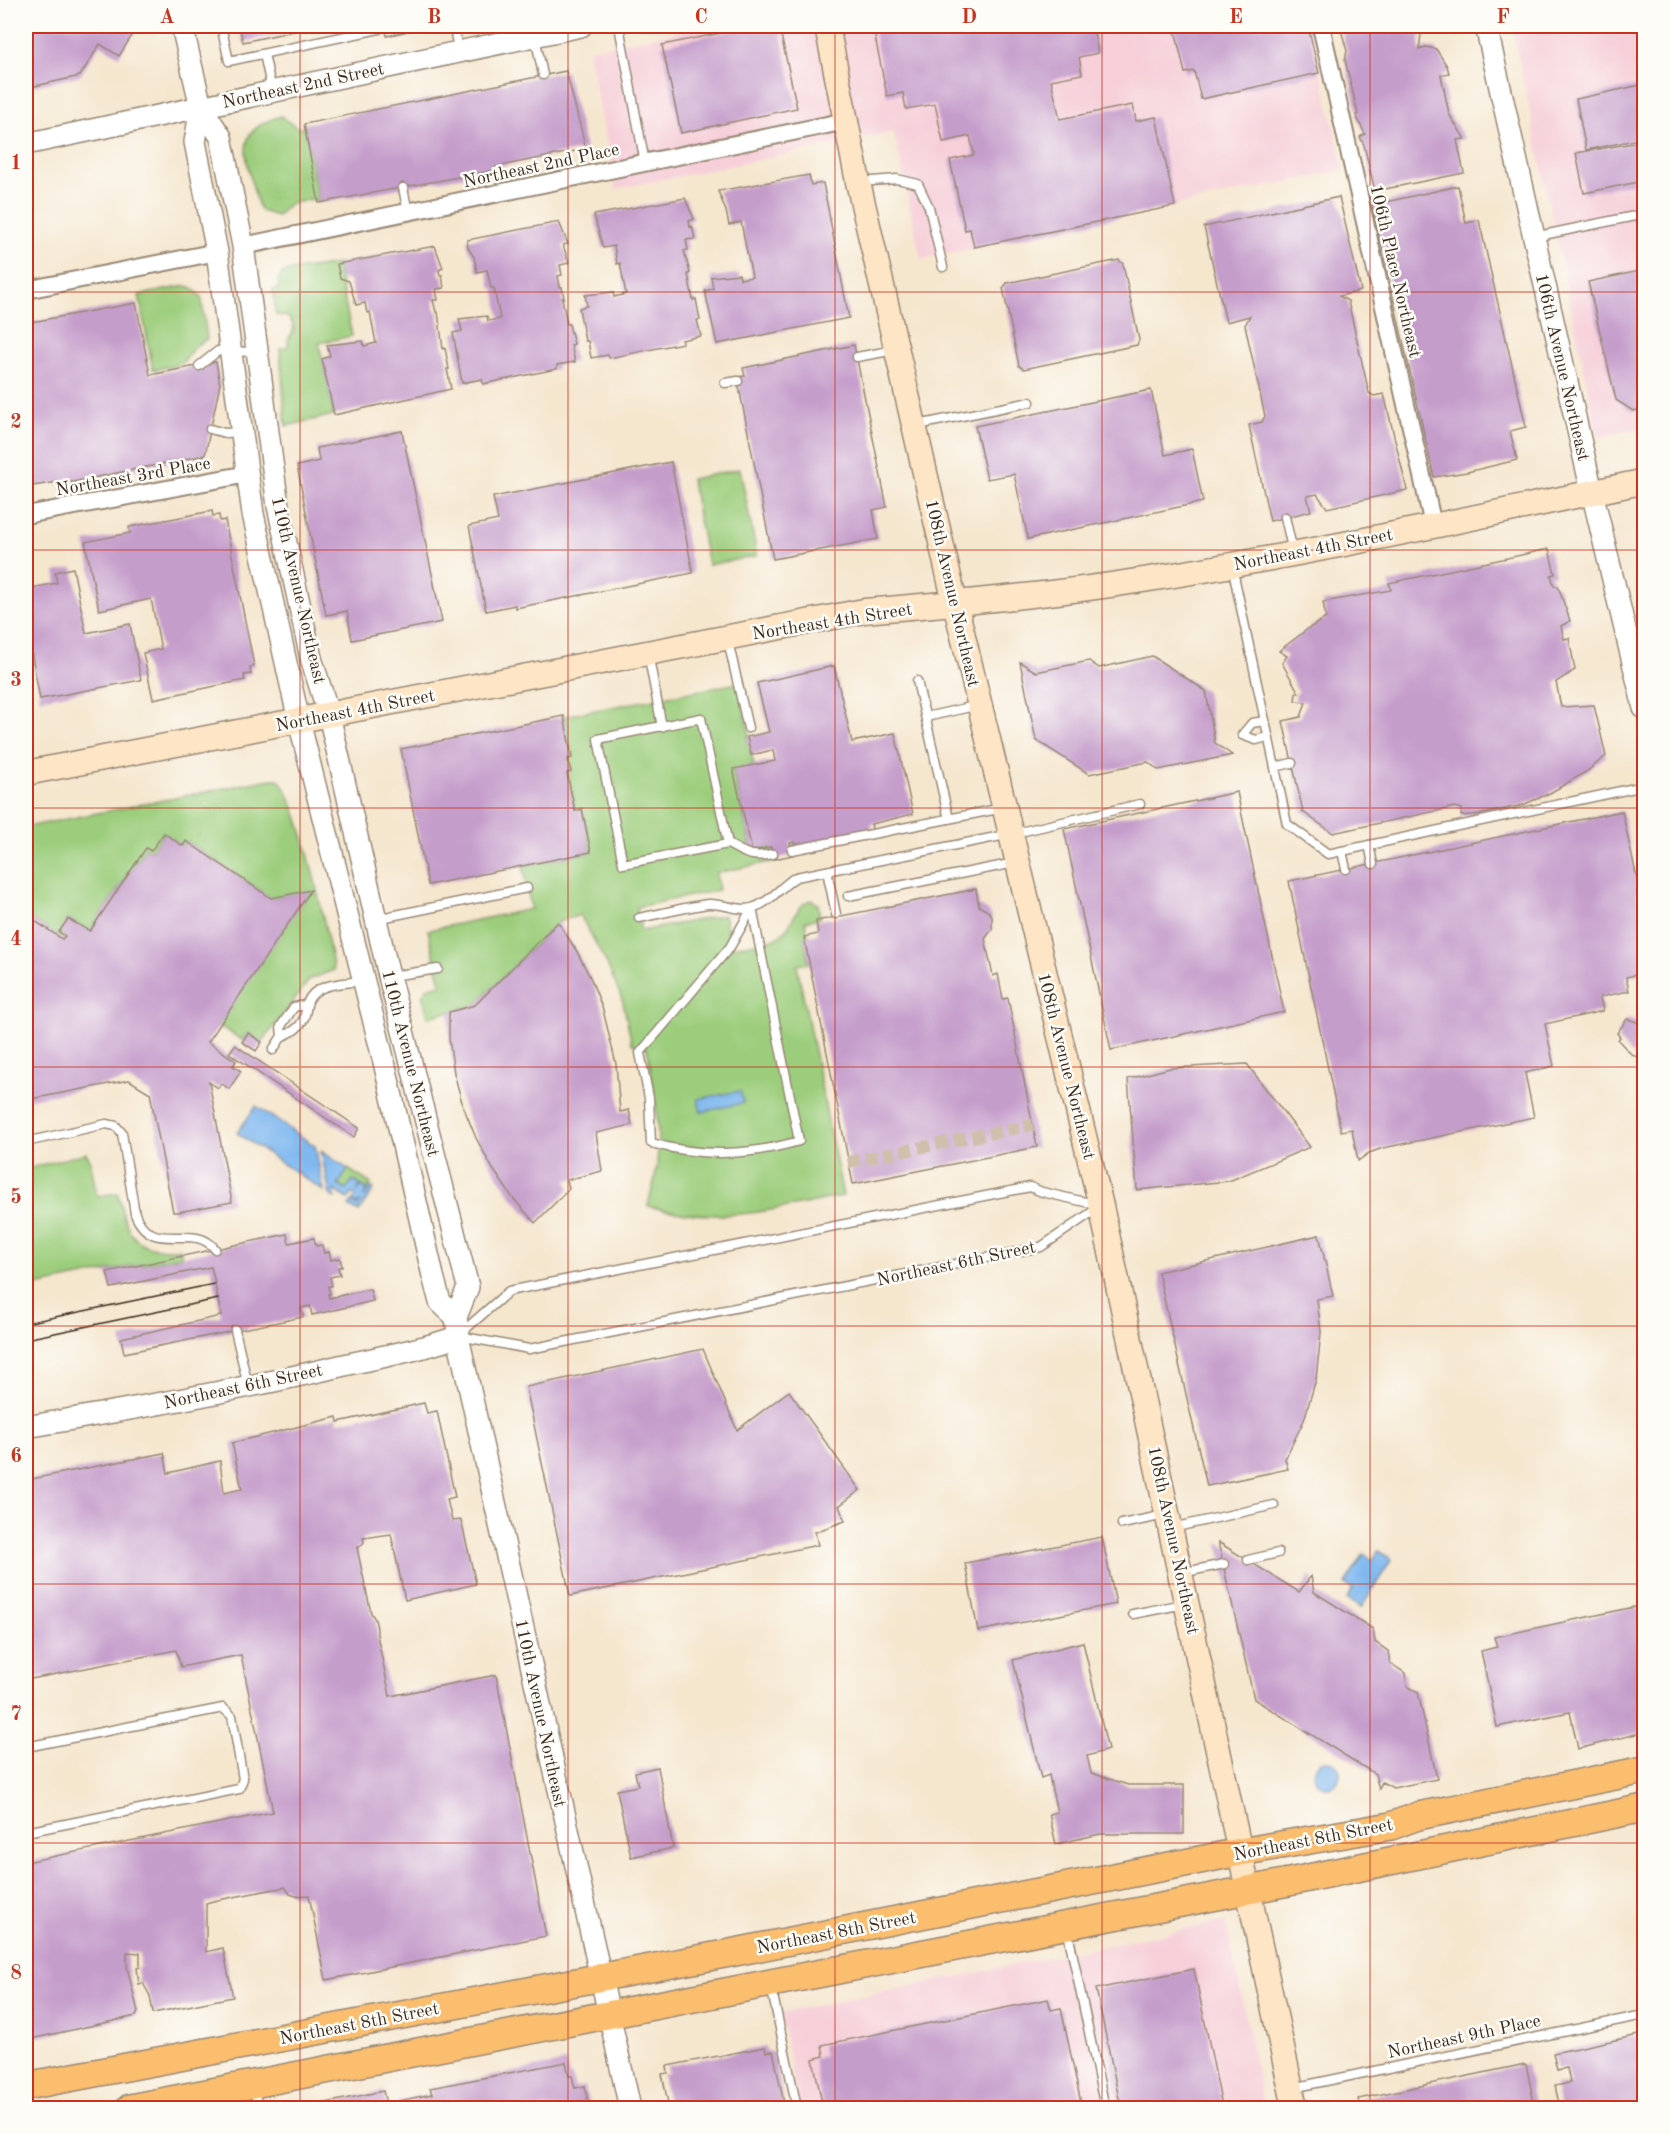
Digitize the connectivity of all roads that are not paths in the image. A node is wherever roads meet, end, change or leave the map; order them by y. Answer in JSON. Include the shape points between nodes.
{"nodes":[{"id":1,"x":182,"y":26,"type":"edge"},
{"id":2,"x":221,"y":26,"type":"edge"},
{"id":3,"x":453,"y":26,"type":"edge"},
{"id":4,"x":581,"y":26,"type":"edge"},
{"id":5,"x":619,"y":26,"type":"edge"},
{"id":6,"x":827,"y":26,"type":"edge"},
{"id":7,"x":1321,"y":26,"type":"edge"},
{"id":8,"x":1486,"y":26,"type":"edge"},
{"id":9,"x":379,"y":29,"type":"dead end"},
{"id":10,"x":509,"y":33,"type":"edge"},
{"id":11,"x":535,"y":35,"type":"junction"},
{"id":12,"x":459,"y":52,"type":"junction"},
{"id":13,"x":264,"y":54,"type":"junction"},
{"id":14,"x":543,"y":75,"type":"dead end"},
{"id":15,"x":272,"y":92,"type":"junction"},
{"id":16,"x":201,"y":107,"type":"junction"},
{"id":17,"x":846,"y":121,"type":"junction"},
{"id":18,"x":26,"y":144,"type":"edge"},
{"id":19,"x":645,"y":163,"type":"junction"},
{"id":20,"x":858,"y":182,"type":"junction"},
{"id":21,"x":403,"y":188,"type":"dead end"},
{"id":22,"x":408,"y":213,"type":"junction"},
{"id":23,"x":1644,"y":214,"type":"edge"},
{"id":24,"x":1534,"y":237,"type":"junction"},
{"id":25,"x":243,"y":246,"type":"junction"},
{"id":26,"x":217,"y":252,"type":"junction"},
{"id":27,"x":943,"y":267,"type":"dead end"},
{"id":28,"x":26,"y":290,"type":"edge"},
{"id":29,"x":897,"y":350,"type":"junction"},
{"id":30,"x":231,"y":351,"type":"junction"},
{"id":31,"x":258,"y":352,"type":"junction"},
{"id":32,"x":857,"y":357,"type":"dead end"},
{"id":33,"x":199,"y":366,"type":"dead end"},
{"id":34,"x":738,"y":381,"type":"dead end"},
{"id":35,"x":725,"y":383,"type":"dead end"},
{"id":36,"x":1030,"y":402,"type":"dead end"},
{"id":37,"x":914,"y":426,"type":"junction"},
{"id":38,"x":210,"y":429,"type":"dead end"},
{"id":39,"x":242,"y":432,"type":"junction"},
{"id":40,"x":252,"y":477,"type":"junction"},
{"id":41,"x":1643,"y":482,"type":"edge"},
{"id":42,"x":1592,"y":492,"type":"junction"},
{"id":43,"x":26,"y":515,"type":"edge"},
{"id":44,"x":1285,"y":517,"type":"dead end"},
{"id":45,"x":1433,"y":525,"type":"junction"},
{"id":46,"x":1293,"y":553,"type":"junction"},
{"id":47,"x":1232,"y":566,"type":"junction"},
{"id":48,"x":955,"y":603,"type":"junction"},
{"id":49,"x":727,"y":638,"type":"junction"},
{"id":50,"x":648,"y":653,"type":"junction"},
{"id":51,"x":917,"y":681,"type":"dead end"},
{"id":52,"x":980,"y":705,"type":"junction"},
{"id":53,"x":1644,"y":708,"type":"edge"},
{"id":54,"x":329,"y":715,"type":"junction"},
{"id":55,"x":926,"y":717,"type":"junction"},
{"id":56,"x":299,"y":721,"type":"junction"},
{"id":57,"x":1265,"y":721,"type":"junction"},
{"id":58,"x":662,"y":727,"type":"junction"},
{"id":59,"x":748,"y":728,"type":"dead end"},
{"id":60,"x":1268,"y":737,"type":"junction"},
{"id":61,"x":1292,"y":764,"type":"dead end"},
{"id":62,"x":1275,"y":767,"type":"junction"},
{"id":63,"x":26,"y":773,"type":"edge"},
{"id":64,"x":1644,"y":786,"type":"edge"},
{"id":65,"x":1140,"y":804,"type":"dead end"},
{"id":66,"x":1005,"y":808,"type":"junction"},
{"id":67,"x":949,"y":819,"type":"junction"},
{"id":68,"x":1011,"y":834,"type":"junction"},
{"id":69,"x":728,"y":844,"type":"junction"},
{"id":70,"x":1369,"y":845,"type":"junction"},
{"id":71,"x":792,"y":850,"type":"dead end"},
{"id":72,"x":1342,"y":851,"type":"junction"},
{"id":73,"x":773,"y":854,"type":"dead end"},
{"id":74,"x":1018,"y":863,"type":"junction"},
{"id":75,"x":1373,"y":864,"type":"dead end"},
{"id":76,"x":1346,"y":869,"type":"dead end"},
{"id":77,"x":827,"y":871,"type":"junction"},
{"id":78,"x":527,"y":888,"type":"dead end"},
{"id":79,"x":848,"y":896,"type":"dead end"},
{"id":80,"x":752,"y":908,"type":"junction"},
{"id":81,"x":836,"y":914,"type":"dead end"},
{"id":82,"x":639,"y":918,"type":"dead end"},
{"id":83,"x":376,"y":920,"type":"junction"},
{"id":84,"x":438,"y":969,"type":"dead end"},
{"id":85,"x":389,"y":976,"type":"junction"},
{"id":86,"x":362,"y":981,"type":"junction"},
{"id":87,"x":305,"y":1005,"type":"junction"},
{"id":88,"x":403,"y":1031,"type":"junction"},
{"id":89,"x":282,"y":1036,"type":"junction"},
{"id":90,"x":273,"y":1050,"type":"dead end"},
{"id":91,"x":26,"y":1142,"type":"edge"},
{"id":92,"x":1101,"y":1206,"type":"junction"},
{"id":93,"x":215,"y":1249,"type":"dead end"},
{"id":94,"x":235,"y":1330,"type":"dead end"},
{"id":95,"x":458,"y":1330,"type":"junction"},
{"id":96,"x":249,"y":1386,"type":"junction"},
{"id":97,"x":26,"y":1427,"type":"edge"},
{"id":98,"x":1274,"y":1505,"type":"dead end"},
{"id":99,"x":1170,"y":1521,"type":"junction"},
{"id":100,"x":1122,"y":1524,"type":"dead end"},
{"id":101,"x":1278,"y":1553,"type":"dead end"},
{"id":102,"x":1248,"y":1560,"type":"dead end"},
{"id":103,"x":1224,"y":1564,"type":"dead end"},
{"id":104,"x":1181,"y":1573,"type":"junction"},
{"id":105,"x":1187,"y":1603,"type":"junction"},
{"id":106,"x":1133,"y":1614,"type":"dead end"},
{"id":107,"x":26,"y":1747,"type":"edge"},
{"id":108,"x":1644,"y":1770,"type":"edge"},
{"id":109,"x":1644,"y":1808,"type":"edge"},
{"id":110,"x":26,"y":1832,"type":"edge"},
{"id":111,"x":1240,"y":1852,"type":"junction"},
{"id":112,"x":1249,"y":1889,"type":"junction"},
{"id":113,"x":1066,"y":1924,"type":"junction"},
{"id":114,"x":602,"y":1977,"type":"junction"},
{"id":115,"x":770,"y":1982,"type":"junction"},
{"id":116,"x":610,"y":2014,"type":"junction"},
{"id":117,"x":1644,"y":2015,"type":"edge"},
{"id":118,"x":29,"y":2082,"type":"edge"},
{"id":119,"x":243,"y":2098,"type":"edge"},
{"id":120,"x":1293,"y":2099,"type":"edge"},
{"id":121,"x":130,"y":2109,"type":"edge"},
{"id":122,"x":630,"y":2109,"type":"edge"},
{"id":123,"x":797,"y":2109,"type":"edge"},
{"id":124,"x":1105,"y":2109,"type":"edge"}],
"edges":[{"from":1,"to":16,"type":"street","name":"110th Avenue Northeast"},
{"from":2,"to":13,"type":"lane","via":[[229,61]]},
{"from":3,"to":12,"type":"lane"},
{"from":4,"to":11,"type":"street","name":"Northeast 2nd Street"},
{"from":5,"to":19,"type":"lane"},
{"from":6,"to":17,"type":"main road","name":"108th Avenue Northeast"},
{"from":7,"to":45,"type":"street","name":"106th Place Northeast"},
{"from":8,"to":24,"type":"street","name":"106th Avenue Northeast"},
{"from":9,"to":13,"type":"lane"},
{"from":10,"to":11,"type":"street","name":"Northeast 2nd Street"},
{"from":10,"to":12,"type":"street","name":"Northeast 2nd Street"},
{"from":11,"to":14,"type":"lane"},
{"from":12,"to":15,"type":"street","name":"Northeast 2nd Street"},
{"from":13,"to":15,"type":"lane"},
{"from":15,"to":16,"type":"street","name":"Northeast 2nd Street"},
{"from":16,"to":18,"type":"street","name":"Northeast 2nd Street"},
{"from":16,"to":25,"type":"street","name":"110th Avenue Northeast","via":[[222,137]]},
{"from":16,"to":26,"type":"street","name":"110th Avenue Northeast","via":[[195,142]]},
{"from":17,"to":19,"type":"street","name":"Northeast 2nd Place"},
{"from":17,"to":20,"type":"main road","name":"108th Avenue Northeast"},
{"from":19,"to":22,"type":"street","name":"Northeast 2nd Place"},
{"from":20,"to":27,"type":"lane","via":[[897,178],[918,184],[929,207]]},
{"from":20,"to":29,"type":"main road","name":"108th Avenue Northeast"},
{"from":21,"to":22,"type":"lane"},
{"from":22,"to":25,"type":"street","name":"Northeast 2nd Place"},
{"from":23,"to":24,"type":"lane"},
{"from":24,"to":42,"type":"street","name":"106th Avenue Northeast"},
{"from":25,"to":31,"type":"street","name":"110th Avenue Northeast"},
{"from":26,"to":28,"type":"street"},
{"from":26,"to":30,"type":"street","name":"110th Avenue Northeast"},
{"from":29,"to":32,"type":"lane"},
{"from":29,"to":37,"type":"main road","name":"108th Avenue Northeast"},
{"from":30,"to":31,"type":"lane"},
{"from":30,"to":33,"type":"lane","via":[[218,351]]},
{"from":30,"to":39,"type":"street","name":"110th Avenue Northeast"},
{"from":31,"to":54,"type":"street","name":"110th Avenue Northeast","via":[[271,487],[311,658]]},
{"from":34,"to":35,"type":"lane"},
{"from":36,"to":37,"type":"lane"},
{"from":37,"to":48,"type":"main road","name":"108th Avenue Northeast"},
{"from":38,"to":39,"type":"lane"},
{"from":39,"to":40,"type":"street","name":"110th Avenue Northeast"},
{"from":40,"to":43,"type":"street","name":"Northeast 3rd Place"},
{"from":40,"to":56,"type":"street","name":"110th Avenue Northeast","via":[[253,514]]},
{"from":41,"to":42,"type":"main road","name":"Northeast 4th Street"},
{"from":42,"to":45,"type":"main road","name":"Northeast 4th Street"},
{"from":42,"to":53,"type":"street","name":"106th Avenue Northeast"},
{"from":44,"to":46,"type":"lane"},
{"from":45,"to":46,"type":"main road","name":"Northeast 4th Street"},
{"from":46,"to":47,"type":"main road","name":"Northeast 4th Street"},
{"from":47,"to":48,"type":"main road","name":"Northeast 4th Street","via":[[1091,588]]},
{"from":47,"to":57,"type":"lane"},
{"from":48,"to":49,"type":"main road","name":"Northeast 4th Street","via":[[864,612]]},
{"from":48,"to":52,"type":"main road","name":"108th Avenue Northeast"},
{"from":49,"to":50,"type":"main road","name":"Northeast 4th Street"},
{"from":49,"to":59,"type":"lane"},
{"from":50,"to":54,"type":"main road","name":"Northeast 4th Street"},
{"from":50,"to":58,"type":"lane"},
{"from":51,"to":55,"type":"lane"},
{"from":52,"to":55,"type":"lane"},
{"from":52,"to":66,"type":"main road","name":"108th Avenue Northeast"},
{"from":54,"to":56,"type":"main road","name":"Northeast 4th Street"},
{"from":54,"to":83,"type":"street","name":"110th Avenue Northeast"},
{"from":55,"to":67,"type":"lane"},
{"from":56,"to":63,"type":"main road","name":"Northeast 4th Street"},
{"from":56,"to":86,"type":"street","name":"110th Avenue Northeast"},
{"from":57,"to":60,"type":"lane"},
{"from":57,"to":60,"type":"lane","via":[[1252,723],[1242,735],[1256,740]]},
{"from":58,"to":69,"type":"lane","via":[[701,718]]},
{"from":58,"to":69,"type":"lane","via":[[598,739],[623,864]]},
{"from":60,"to":62,"type":"lane"},
{"from":61,"to":62,"type":"lane"},
{"from":62,"to":72,"type":"lane","via":[[1287,824],[1328,855]]},
{"from":64,"to":70,"type":"lane"},
{"from":65,"to":68,"type":"lane"},
{"from":66,"to":67,"type":"lane"},
{"from":66,"to":68,"type":"main road","name":"108th Avenue Northeast"},
{"from":67,"to":71,"type":"lane"},
{"from":68,"to":74,"type":"main road","name":"108th Avenue Northeast"},
{"from":68,"to":77,"type":"lane"},
{"from":69,"to":73,"type":"lane","via":[[748,856]]},
{"from":70,"to":72,"type":"lane"},
{"from":70,"to":75,"type":"lane"},
{"from":72,"to":76,"type":"lane"},
{"from":74,"to":79,"type":"lane"},
{"from":74,"to":92,"type":"main road","name":"108th Avenue Northeast"},
{"from":77,"to":80,"type":"lane","via":[[796,877],[770,900]]},
{"from":77,"to":81,"type":"lane"},
{"from":78,"to":83,"type":"lane"},
{"from":80,"to":80,"type":"lane","via":[[730,947],[640,1053],[649,1098],[651,1143],[693,1152],[736,1154],[799,1141]]},
{"from":80,"to":82,"type":"lane","via":[[709,904]]},
{"from":83,"to":85,"type":"street","name":"110th Avenue Northeast"},
{"from":84,"to":85,"type":"lane"},
{"from":85,"to":88,"type":"street","name":"110th Avenue Northeast"},
{"from":86,"to":87,"type":"lane","via":[[323,988]]},
{"from":86,"to":88,"type":"street","via":[[376,988],[387,1022]]},
{"from":86,"to":95,"type":"street","name":"110th Avenue Northeast","via":[[440,1302]]},
{"from":87,"to":89,"type":"lane","via":[[305,1016],[293,1033]]},
{"from":87,"to":89,"type":"lane","via":[[294,1008],[281,1026]]},
{"from":88,"to":95,"type":"street","name":"110th Avenue Northeast","via":[[468,1287]]},
{"from":89,"to":90,"type":"lane"},
{"from":91,"to":93,"type":"lane","via":[[106,1124],[116,1126],[122,1133],[139,1225],[152,1235],[202,1238]]},
{"from":92,"to":95,"type":"lane","name":"Northeast 6th Street","via":[[1041,1247],[529,1349]]},
{"from":92,"to":95,"type":"lane","name":"Northeast 6th Street","via":[[1030,1187],[509,1291]]},
{"from":92,"to":99,"type":"main road","name":"108th Avenue Northeast"},
{"from":94,"to":96,"type":"lane"},
{"from":95,"to":96,"type":"street","name":"Northeast 6th Street","via":[[415,1348]]},
{"from":95,"to":114,"type":"street","name":"110th Avenue Northeast"},
{"from":96,"to":97,"type":"street","name":"Northeast 6th Street"},
{"from":98,"to":99,"type":"lane"},
{"from":99,"to":100,"type":"lane"},
{"from":99,"to":104,"type":"main road","name":"108th Avenue Northeast"},
{"from":101,"to":102,"type":"lane"},
{"from":103,"to":104,"type":"lane"},
{"from":104,"to":105,"type":"main road","name":"108th Avenue Northeast"},
{"from":105,"to":106,"type":"lane"},
{"from":105,"to":111,"type":"main road","name":"108th Avenue Northeast"},
{"from":107,"to":110,"type":"lane","via":[[223,1708],[232,1716],[243,1779],[239,1789]]},
{"from":108,"to":111,"type":"main road","name":"Northeast 8th Street","via":[[1418,1816],[1391,1827]]},
{"from":109,"to":112,"type":"main road","name":"Northeast 8th Street"},
{"from":111,"to":112,"type":"main road","name":"108th Avenue Northeast"},
{"from":111,"to":114,"type":"main road","name":"Northeast 8th Street"},
{"from":112,"to":113,"type":"main road","name":"Northeast 8th Street"},
{"from":112,"to":120,"type":"main road","name":"108th Avenue Northeast"},
{"from":113,"to":115,"type":"main road","name":"Northeast 8th Street"},
{"from":113,"to":124,"type":"lane"},
{"from":114,"to":116,"type":"street","name":"110th Avenue Northeast"},
{"from":114,"to":118,"type":"main road","name":"Northeast 8th Street"},
{"from":115,"to":116,"type":"main road","name":"Northeast 8th Street"},
{"from":115,"to":123,"type":"lane"},
{"from":116,"to":119,"type":"main road","name":"Northeast 8th Street"},
{"from":116,"to":122,"type":"street","name":"110th Avenue Northeast"},
{"from":117,"to":120,"type":"lane","name":"Northeast 9th Place"},
{"from":119,"to":121,"type":"main road","name":"Northeast 8th Street"}]}
